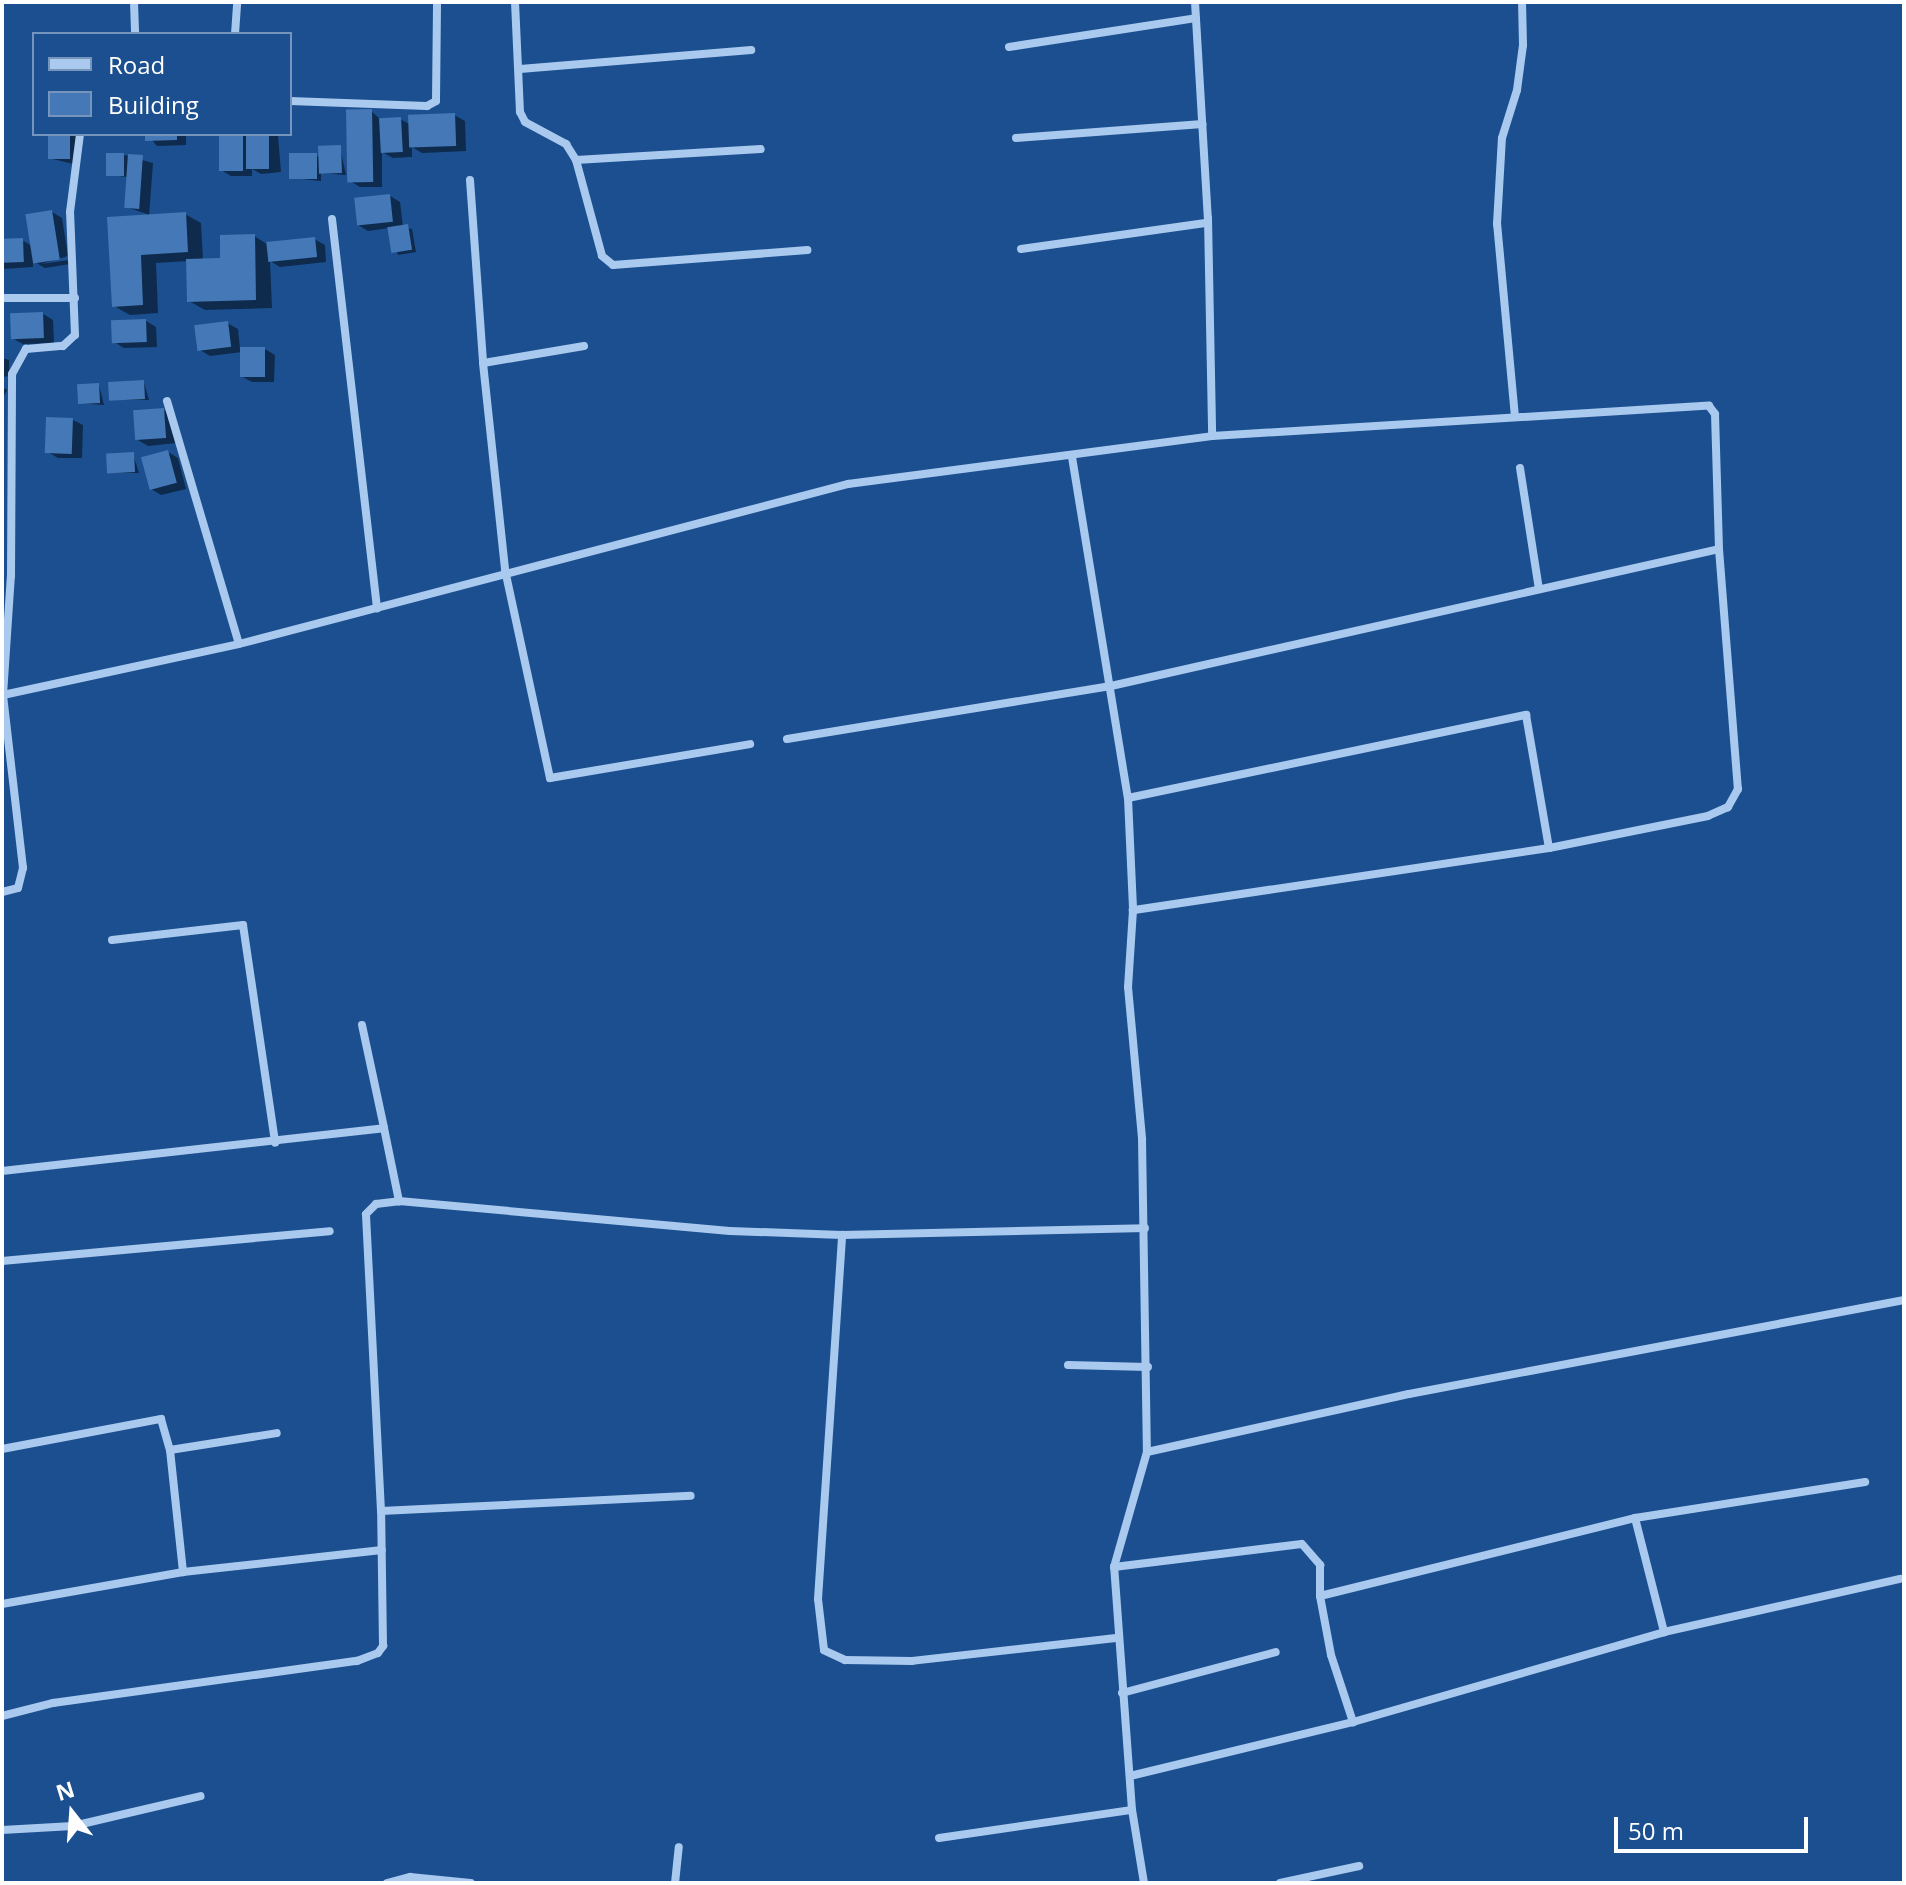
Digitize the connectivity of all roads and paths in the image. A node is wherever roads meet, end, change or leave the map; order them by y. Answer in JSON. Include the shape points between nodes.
{"nodes":[{"id":1,"x":134,"y":2,"type":"edge"},
{"id":2,"x":237,"y":2,"type":"edge"},
{"id":3,"x":437,"y":2,"type":"edge"},
{"id":4,"x":515,"y":2,"type":"edge"},
{"id":5,"x":1195,"y":2,"type":"edge"},
{"id":6,"x":1522,"y":2,"type":"edge"},
{"id":7,"x":1196,"y":18,"type":"junction"},
{"id":8,"x":135,"y":32,"type":"edge"},
{"id":9,"x":235,"y":32,"type":"edge"},
{"id":10,"x":1009,"y":47,"type":"dead end"},
{"id":11,"x":751,"y":50,"type":"dead end"},
{"id":12,"x":520,"y":69,"type":"junction"},
{"id":13,"x":292,"y":101,"type":"edge"},
{"id":14,"x":1202,"y":124,"type":"junction"},
{"id":15,"x":80,"y":136,"type":"edge"},
{"id":16,"x":1016,"y":138,"type":"dead end"},
{"id":17,"x":761,"y":149,"type":"dead end"},
{"id":18,"x":576,"y":160,"type":"junction"},
{"id":19,"x":470,"y":180,"type":"dead end"},
{"id":20,"x":332,"y":219,"type":"dead end"},
{"id":21,"x":1207,"y":223,"type":"junction"},
{"id":22,"x":1021,"y":249,"type":"dead end"},
{"id":23,"x":807,"y":250,"type":"dead end"},
{"id":24,"x":2,"y":298,"type":"edge"},
{"id":25,"x":75,"y":298,"type":"junction"},
{"id":26,"x":584,"y":346,"type":"dead end"},
{"id":27,"x":483,"y":363,"type":"junction"},
{"id":28,"x":167,"y":401,"type":"dead end"},
{"id":29,"x":1515,"y":417,"type":"junction"},
{"id":30,"x":1212,"y":436,"type":"junction"},
{"id":31,"x":1072,"y":457,"type":"junction"},
{"id":32,"x":1520,"y":468,"type":"dead end"},
{"id":33,"x":1719,"y":549,"type":"junction"},
{"id":34,"x":505,"y":570,"type":"junction"},
{"id":35,"x":1539,"y":589,"type":"junction"},
{"id":36,"x":377,"y":608,"type":"junction"},
{"id":37,"x":239,"y":644,"type":"junction"},
{"id":38,"x":1111,"y":686,"type":"junction"},
{"id":39,"x":3,"y":695,"type":"edge"},
{"id":40,"x":787,"y":739,"type":"dead end"},
{"id":41,"x":750,"y":744,"type":"dead end"},
{"id":42,"x":1128,"y":798,"type":"junction"},
{"id":43,"x":1549,"y":848,"type":"junction"},
{"id":44,"x":2,"y":892,"type":"edge"},
{"id":45,"x":1133,"y":910,"type":"junction"},
{"id":46,"x":112,"y":940,"type":"dead end"},
{"id":47,"x":362,"y":1025,"type":"dead end"},
{"id":48,"x":384,"y":1128,"type":"junction"},
{"id":49,"x":275,"y":1143,"type":"junction"},
{"id":50,"x":2,"y":1171,"type":"edge"},
{"id":51,"x":399,"y":1201,"type":"junction"},
{"id":52,"x":1145,"y":1228,"type":"junction"},
{"id":53,"x":330,"y":1231,"type":"dead end"},
{"id":54,"x":842,"y":1235,"type":"junction"},
{"id":55,"x":2,"y":1261,"type":"edge"},
{"id":56,"x":1904,"y":1300,"type":"edge"},
{"id":57,"x":1068,"y":1365,"type":"dead end"},
{"id":58,"x":1148,"y":1367,"type":"junction"},
{"id":59,"x":277,"y":1433,"type":"dead end"},
{"id":60,"x":2,"y":1449,"type":"edge"},
{"id":61,"x":170,"y":1450,"type":"junction"},
{"id":62,"x":1147,"y":1452,"type":"junction"},
{"id":63,"x":1865,"y":1482,"type":"dead end"},
{"id":64,"x":691,"y":1496,"type":"dead end"},
{"id":65,"x":381,"y":1511,"type":"junction"},
{"id":66,"x":1635,"y":1518,"type":"junction"},
{"id":67,"x":382,"y":1550,"type":"junction"},
{"id":68,"x":1114,"y":1567,"type":"junction"},
{"id":69,"x":183,"y":1572,"type":"junction"},
{"id":70,"x":1900,"y":1579,"type":"dead end"},
{"id":71,"x":1320,"y":1596,"type":"junction"},
{"id":72,"x":2,"y":1604,"type":"edge"},
{"id":73,"x":1664,"y":1632,"type":"junction"},
{"id":74,"x":1116,"y":1638,"type":"junction"},
{"id":75,"x":1276,"y":1652,"type":"dead end"},
{"id":76,"x":1122,"y":1693,"type":"junction"},
{"id":77,"x":2,"y":1716,"type":"edge"},
{"id":78,"x":1353,"y":1722,"type":"junction"},
{"id":79,"x":1130,"y":1776,"type":"junction"},
{"id":80,"x":201,"y":1796,"type":"dead end"},
{"id":81,"x":1132,"y":1810,"type":"junction"},
{"id":82,"x":2,"y":1830,"type":"edge"},
{"id":83,"x":939,"y":1838,"type":"dead end"},
{"id":84,"x":679,"y":1847,"type":"dead end"},
{"id":85,"x":1359,"y":1866,"type":"dead end"},
{"id":86,"x":387,"y":1883,"type":"edge"},
{"id":87,"x":471,"y":1883,"type":"edge"},
{"id":88,"x":675,"y":1883,"type":"edge"},
{"id":89,"x":1144,"y":1883,"type":"edge"},
{"id":90,"x":1280,"y":1883,"type":"edge"}],
"edges":[{"from":1,"to":8,"type":"street"},
{"from":2,"to":9,"type":"street"},
{"from":3,"to":13,"type":"street","via":[[436,101],[427,106]]},
{"from":4,"to":12,"type":"street"},
{"from":5,"to":7,"type":"street"},
{"from":6,"to":29,"type":"street","via":[[1523,45],[1517,90],[1502,138],[1497,224]]},
{"from":7,"to":10,"type":"street"},
{"from":7,"to":14,"type":"street"},
{"from":11,"to":12,"type":"street"},
{"from":12,"to":18,"type":"street","via":[[525,122],[554,135]]},
{"from":14,"to":16,"type":"street"},
{"from":14,"to":21,"type":"street"},
{"from":15,"to":25,"type":"street","via":[[70,212]]},
{"from":17,"to":18,"type":"street"},
{"from":18,"to":23,"type":"street","via":[[596,247],[613,265]]},
{"from":19,"to":27,"type":"street"},
{"from":20,"to":36,"type":"street"},
{"from":21,"to":22,"type":"street"},
{"from":21,"to":30,"type":"street"},
{"from":24,"to":25,"type":"street"},
{"from":25,"to":39,"type":"street","via":[[75,335],[63,346],[26,349],[12,374],[11,576]]},
{"from":26,"to":27,"type":"street"},
{"from":27,"to":34,"type":"street"},
{"from":28,"to":37,"type":"street"},
{"from":29,"to":30,"type":"street"},
{"from":29,"to":33,"type":"street","via":[[1709,406],[1715,414]]},
{"from":30,"to":31,"type":"street"},
{"from":31,"to":34,"type":"street","via":[[848,484]]},
{"from":31,"to":38,"type":"street"},
{"from":32,"to":35,"type":"street"},
{"from":33,"to":35,"type":"street"},
{"from":33,"to":43,"type":"street","via":[[1738,789],[1728,807],[1708,816]]},
{"from":34,"to":36,"type":"street"},
{"from":34,"to":41,"type":"street","via":[[550,778]]},
{"from":35,"to":38,"type":"street"},
{"from":36,"to":37,"type":"street"},
{"from":37,"to":39,"type":"street"},
{"from":38,"to":40,"type":"street"},
{"from":38,"to":42,"type":"street"},
{"from":39,"to":44,"type":"street","via":[[23,868],[18,888]]},
{"from":42,"to":43,"type":"street","via":[[1526,715]]},
{"from":42,"to":45,"type":"street"},
{"from":43,"to":45,"type":"street"},
{"from":45,"to":52,"type":"street","via":[[1128,987]]},
{"from":46,"to":49,"type":"street","via":[[243,925]]},
{"from":47,"to":48,"type":"street"},
{"from":48,"to":49,"type":"street"},
{"from":48,"to":51,"type":"street"},
{"from":49,"to":50,"type":"street"},
{"from":51,"to":54,"type":"street","via":[[730,1231]]},
{"from":51,"to":65,"type":"street","via":[[376,1204],[366,1214]]},
{"from":52,"to":54,"type":"street"},
{"from":52,"to":58,"type":"street"},
{"from":53,"to":55,"type":"street"},
{"from":54,"to":74,"type":"street","via":[[818,1599],[824,1650],[845,1660],[912,1661]]},
{"from":56,"to":62,"type":"street","via":[[1409,1394]]},
{"from":57,"to":58,"type":"street"},
{"from":58,"to":62,"type":"street"},
{"from":59,"to":61,"type":"street"},
{"from":60,"to":61,"type":"street","via":[[161,1419]]},
{"from":61,"to":69,"type":"street"},
{"from":62,"to":68,"type":"street"},
{"from":63,"to":66,"type":"street"},
{"from":64,"to":65,"type":"street"},
{"from":65,"to":67,"type":"street"},
{"from":66,"to":71,"type":"street"},
{"from":66,"to":73,"type":"street"},
{"from":67,"to":69,"type":"street"},
{"from":67,"to":77,"type":"street","via":[[383,1646],[371,1657],[53,1703]]},
{"from":68,"to":71,"type":"street","via":[[1302,1544],[1320,1565]]},
{"from":68,"to":74,"type":"street"},
{"from":69,"to":72,"type":"street"},
{"from":70,"to":73,"type":"street"},
{"from":71,"to":78,"type":"street"},
{"from":73,"to":78,"type":"street"},
{"from":74,"to":76,"type":"street"},
{"from":75,"to":76,"type":"street"},
{"from":76,"to":79,"type":"street"},
{"from":78,"to":79,"type":"street"},
{"from":79,"to":81,"type":"street"},
{"from":80,"to":82,"type":"street","via":[[73,1826]]},
{"from":81,"to":83,"type":"street"},
{"from":81,"to":89,"type":"street"},
{"from":84,"to":88,"type":"street"},
{"from":85,"to":90,"type":"street"},
{"from":86,"to":87,"type":"street","via":[[410,1877]]}]}
